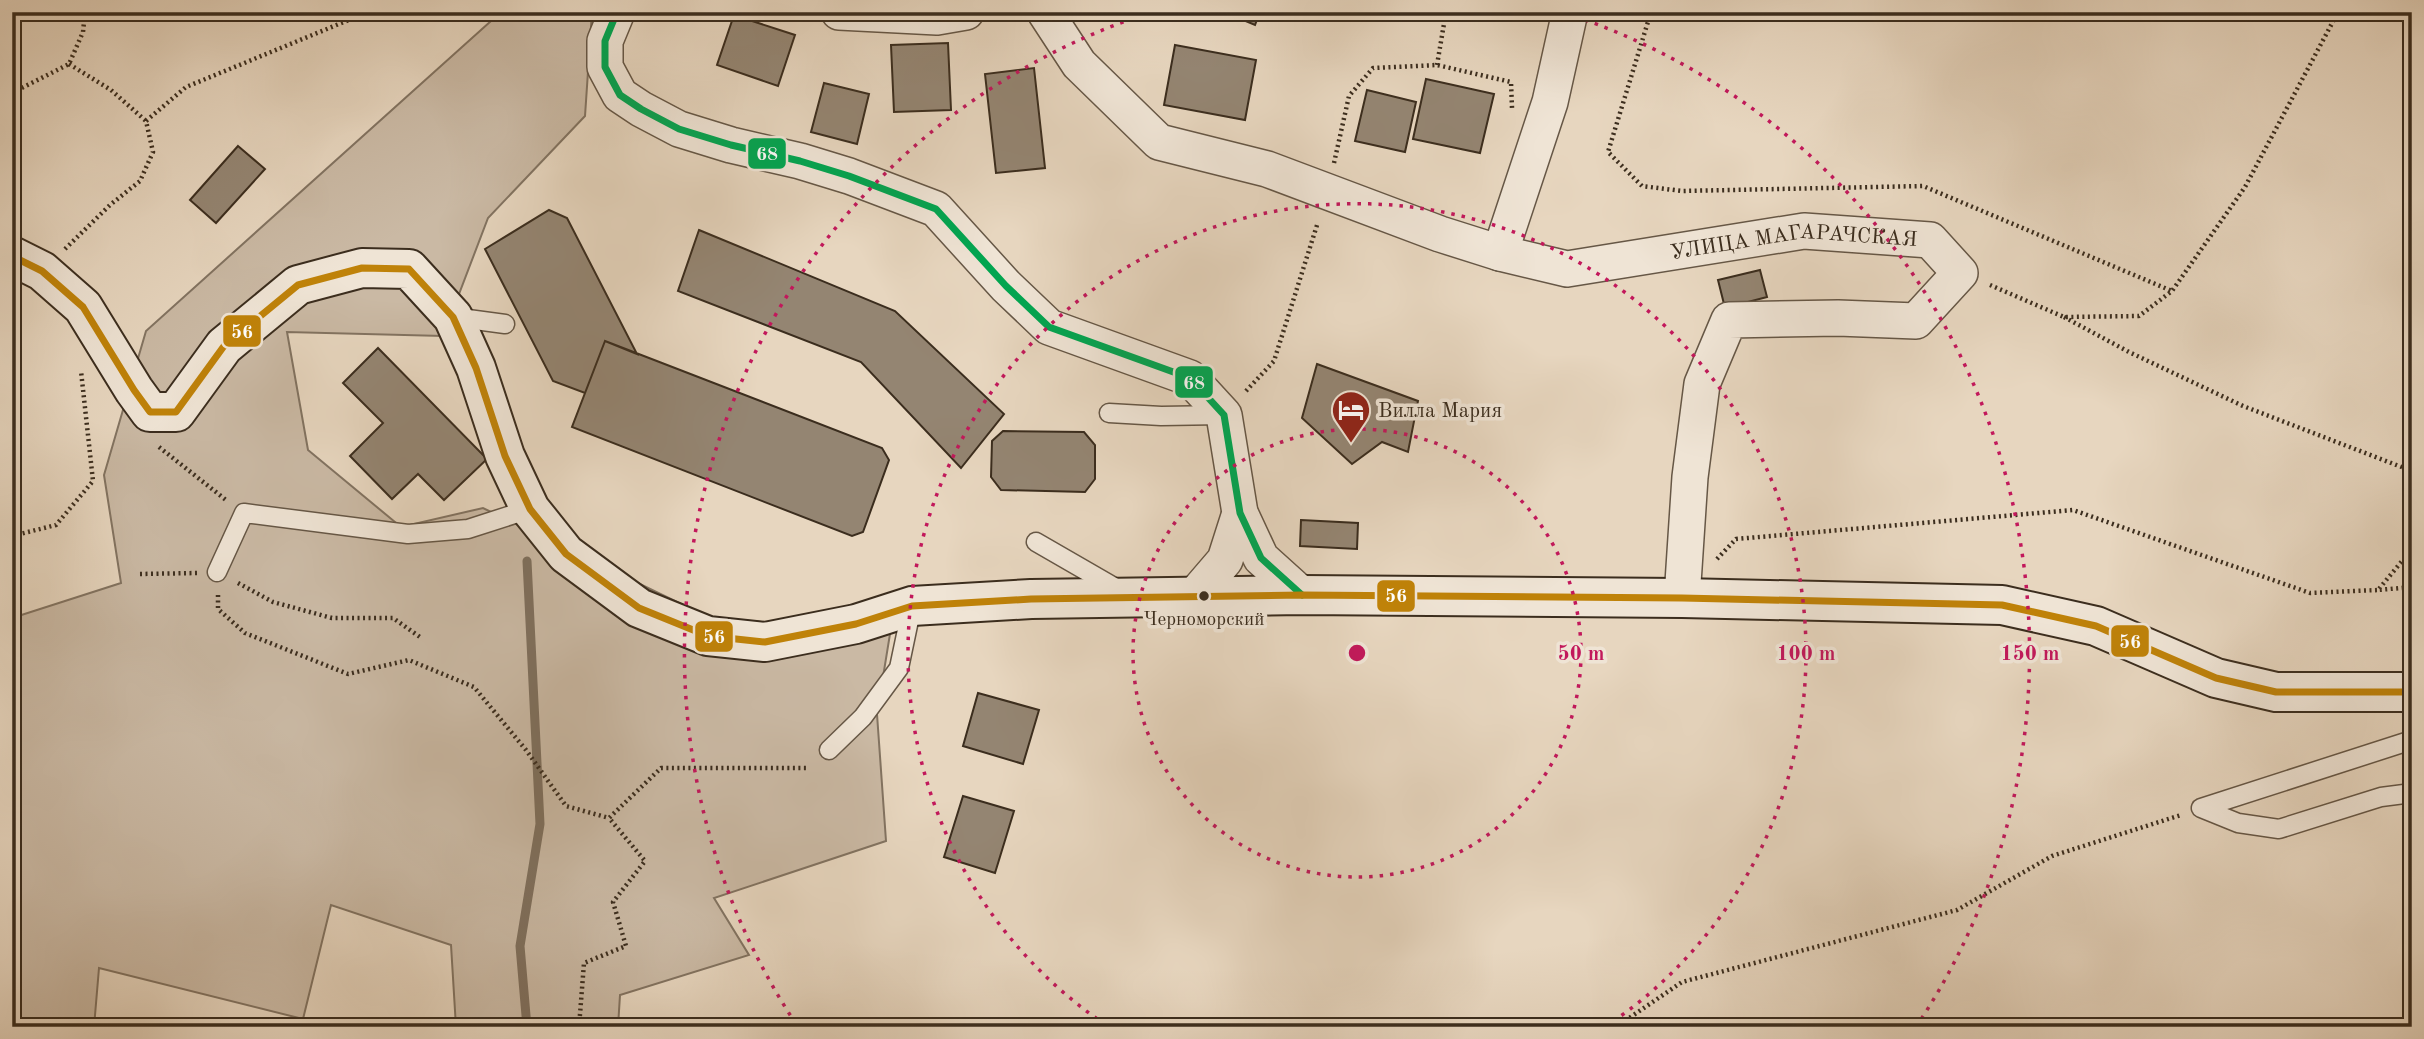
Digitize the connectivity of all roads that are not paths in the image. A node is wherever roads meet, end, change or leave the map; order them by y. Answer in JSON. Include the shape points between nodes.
{"nodes":[{"id":1,"x":617,"y":12,"type":"edge"},
{"id":2,"x":839,"y":12,"type":"edge"},
{"id":3,"x":967,"y":12,"type":"edge"},
{"id":4,"x":1045,"y":12,"type":"edge"},
{"id":5,"x":1570,"y":12,"type":"edge"},
{"id":6,"x":1500,"y":253,"type":"junction"},
{"id":7,"x":27,"y":263,"type":"edge"},
{"id":8,"x":453,"y":317,"type":"junction"},
{"id":9,"x":505,"y":324,"type":"dead end"},
{"id":10,"x":1109,"y":413,"type":"dead end"},
{"id":11,"x":1224,"y":415,"type":"junction"},
{"id":12,"x":530,"y":509,"type":"junction"},
{"id":13,"x":1240,"y":513,"type":"junction"},
{"id":14,"x":1036,"y":542,"type":"dead end"},
{"id":15,"x":218,"y":572,"type":"road end"},
{"id":16,"x":1302,"y":594,"type":"junction"},
{"id":17,"x":1195,"y":595,"type":"junction"},
{"id":18,"x":1132,"y":597,"type":"junction"},
{"id":19,"x":1682,"y":598,"type":"junction"},
{"id":20,"x":912,"y":606,"type":"junction"},
{"id":21,"x":2412,"y":692,"type":"edge"},
{"id":22,"x":2412,"y":740,"type":"edge"},
{"id":23,"x":829,"y":750,"type":"dead end"},
{"id":24,"x":2412,"y":793,"type":"edge"}],
"edges":[{"from":1,"to":11,"type":"street","via":[[605,41],[605,67],[620,95],[630,102],[679,129],[800,160],[936,209],[1049,327],[1190,378]]},
{"from":2,"to":3,"type":"street","via":[[937,17]]},
{"from":4,"to":6,"type":"street","name":"УЛИЦА МАГАРАЧСКАЯ","via":[[1079,64],[1159,142],[1267,169]]},
{"from":5,"to":6,"type":"street","via":[[1549,102]]},
{"from":6,"to":19,"type":"street","name":"УЛИЦА МАГАРАЧСКАЯ","via":[[1567,270],[1804,231],[1930,240],[1960,273],[1916,321],[1729,320],[1702,384]]},
{"from":7,"to":8,"type":"main road","via":[[83,307],[150,412],[176,412],[223,346],[299,285],[362,268],[408,269]]},
{"from":8,"to":9,"type":"lane"},
{"from":8,"to":12,"type":"main road"},
{"from":10,"to":11,"type":"lane"},
{"from":11,"to":13,"type":"street"},
{"from":12,"to":15,"type":"lane","via":[[468,529],[408,534],[244,513]]},
{"from":12,"to":20,"type":"main road","via":[[566,554],[639,608],[708,636],[765,642],[856,624]]},
{"from":13,"to":16,"type":"street","via":[[1261,558]]},
{"from":13,"to":17,"type":"street","via":[[1226,560]]},
{"from":14,"to":18,"type":"lane"},
{"from":16,"to":17,"type":"main road"},
{"from":16,"to":19,"type":"main road"},
{"from":17,"to":18,"type":"main road"},
{"from":18,"to":20,"type":"main road"},
{"from":19,"to":21,"type":"main road","via":[[2002,605],[2096,626],[2216,678],[2276,692]]},
{"from":20,"to":23,"type":"lane","via":[[899,668],[863,717]]},
{"from":22,"to":24,"type":"lane","via":[[2201,808],[2238,823],[2279,829],[2381,797]]}]}
